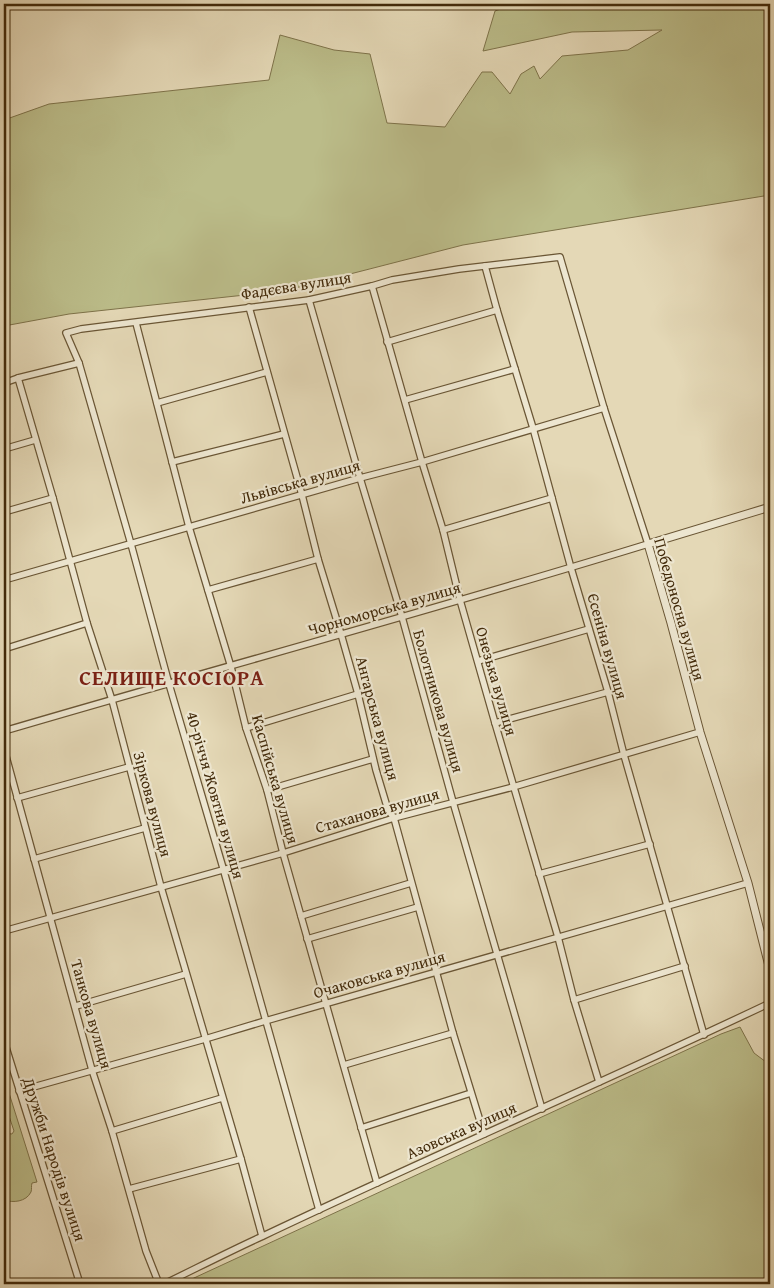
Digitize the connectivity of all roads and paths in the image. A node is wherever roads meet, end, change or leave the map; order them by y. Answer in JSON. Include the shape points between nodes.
{"nodes":[{"id":1,"x":560,"y":257,"type":"joint"},
{"id":2,"x":485,"y":266,"type":"junction"},
{"id":3,"x":372,"y":286,"type":"junction"},
{"id":4,"x":309,"y":300,"type":"junction"},
{"id":5,"x":249,"y":307,"type":"junction"},
{"id":6,"x":496,"y":310,"type":"junction"},
{"id":7,"x":136,"y":323,"type":"junction"},
{"id":8,"x":66,"y":332,"type":"joint"},
{"id":9,"x":387,"y":342,"type":"junction"},
{"id":10,"x":79,"y":363,"type":"junction"},
{"id":11,"x":515,"y":369,"type":"junction"},
{"id":12,"x":267,"y":372,"type":"junction"},
{"id":13,"x":18,"y":378,"type":"junction"},
{"id":14,"x":4,"y":383,"type":"edge"},
{"id":15,"x":405,"y":400,"type":"junction"},
{"id":16,"x":157,"y":403,"type":"junction"},
{"id":17,"x":604,"y":408,"type":"junction"},
{"id":18,"x":533,"y":428,"type":"junction"},
{"id":19,"x":284,"y":434,"type":"junction"},
{"id":20,"x":35,"y":440,"type":"junction"},
{"id":21,"x":4,"y":448,"type":"edge"},
{"id":22,"x":172,"y":462,"type":"junction"},
{"id":23,"x":422,"y":462,"type":"junction"},
{"id":24,"x":360,"y":478,"type":"junction"},
{"id":25,"x":302,"y":494,"type":"junction"},
{"id":26,"x":53,"y":498,"type":"junction"},
{"id":27,"x":552,"y":498,"type":"junction"},
{"id":28,"x":770,"y":507,"type":"edge"},
{"id":29,"x":4,"y":512,"type":"edge"},
{"id":30,"x":189,"y":527,"type":"junction"},
{"id":31,"x":443,"y":530,"type":"junction"},
{"id":32,"x":131,"y":544,"type":"junction"},
{"id":33,"x":648,"y":544,"type":"junction"},
{"id":34,"x":318,"y":559,"type":"junction"},
{"id":35,"x":70,"y":562,"type":"junction"},
{"id":36,"x":571,"y":568,"type":"junction"},
{"id":37,"x":4,"y":580,"type":"edge"},
{"id":38,"x":208,"y":590,"type":"junction"},
{"id":39,"x":460,"y":600,"type":"junction"},
{"id":40,"x":402,"y":617,"type":"junction"},
{"id":41,"x":87,"y":623,"type":"junction"},
{"id":42,"x":589,"y":630,"type":"junction"},
{"id":43,"x":341,"y":634,"type":"junction"},
{"id":44,"x":4,"y":649,"type":"edge"},
{"id":45,"x":478,"y":661,"type":"junction"},
{"id":46,"x":231,"y":667,"type":"junction"},
{"id":47,"x":169,"y":684,"type":"junction"},
{"id":48,"x":608,"y":692,"type":"junction"},
{"id":49,"x":358,"y":694,"type":"junction"},
{"id":50,"x":112,"y":700,"type":"junction"},
{"id":51,"x":494,"y":723,"type":"junction"},
{"id":52,"x":246,"y":728,"type":"junction"},
{"id":53,"x":4,"y":731,"type":"edge"},
{"id":54,"x":700,"y":732,"type":"junction"},
{"id":55,"x":4,"y":749,"type":"edge"},
{"id":56,"x":624,"y":755,"type":"junction"},
{"id":57,"x":373,"y":758,"type":"junction"},
{"id":58,"x":129,"y":767,"type":"junction"},
{"id":59,"x":513,"y":787,"type":"junction"},
{"id":60,"x":267,"y":790,"type":"junction"},
{"id":61,"x":17,"y":798,"type":"junction"},
{"id":62,"x":453,"y":802,"type":"junction"},
{"id":63,"x":394,"y":818,"type":"junction"},
{"id":64,"x":145,"y":828,"type":"junction"},
{"id":65,"x":650,"y":844,"type":"junction"},
{"id":66,"x":283,"y":852,"type":"junction"},
{"id":67,"x":34,"y":859,"type":"junction"},
{"id":68,"x":223,"y":868,"type":"junction"},
{"id":69,"x":540,"y":874,"type":"junction"},
{"id":70,"x":411,"y":883,"type":"junction"},
{"id":71,"x":748,"y":883,"type":"junction"},
{"id":72,"x":161,"y":887,"type":"junction"},
{"id":73,"x":667,"y":906,"type":"junction"},
{"id":74,"x":418,"y":907,"type":"junction"},
{"id":75,"x":301,"y":916,"type":"junction"},
{"id":76,"x":50,"y":917,"type":"junction"},
{"id":77,"x":4,"y":930,"type":"edge"},
{"id":78,"x":558,"y":937,"type":"junction"},
{"id":79,"x":307,"y":939,"type":"junction"},
{"id":80,"x":498,"y":954,"type":"junction"},
{"id":81,"x":686,"y":966,"type":"junction"},
{"id":82,"x":770,"y":970,"type":"edge"},
{"id":83,"x":437,"y":972,"type":"junction"},
{"id":84,"x":186,"y":974,"type":"junction"},
{"id":85,"x":574,"y":1000,"type":"junction"},
{"id":86,"x":327,"y":1003,"type":"junction"},
{"id":87,"x":770,"y":1003,"type":"edge"},
{"id":88,"x":76,"y":1006,"type":"junction"},
{"id":89,"x":266,"y":1020,"type":"junction"},
{"id":90,"x":453,"y":1033,"type":"junction"},
{"id":91,"x":704,"y":1035,"type":"junction"},
{"id":92,"x":205,"y":1039,"type":"junction"},
{"id":93,"x":4,"y":1041,"type":"edge"},
{"id":94,"x":344,"y":1065,"type":"junction"},
{"id":95,"x":92,"y":1070,"type":"junction"},
{"id":96,"x":599,"y":1082,"type":"junction"},
{"id":97,"x":19,"y":1091,"type":"junction"},
{"id":98,"x":471,"y":1093,"type":"junction"},
{"id":99,"x":222,"y":1098,"type":"junction"},
{"id":100,"x":542,"y":1109,"type":"junction"},
{"id":101,"x":362,"y":1128,"type":"junction"},
{"id":102,"x":112,"y":1131,"type":"junction"},
{"id":103,"x":484,"y":1134,"type":"junction"},
{"id":104,"x":241,"y":1159,"type":"junction"},
{"id":105,"x":377,"y":1183,"type":"junction"},
{"id":106,"x":129,"y":1189,"type":"junction"},
{"id":107,"x":319,"y":1210,"type":"junction"},
{"id":108,"x":262,"y":1236,"type":"junction"},
{"id":109,"x":80,"y":1284,"type":"edge"},
{"id":110,"x":159,"y":1284,"type":"edge"},
{"id":111,"x":164,"y":1284,"type":"edge"}],
"edges":[{"from":1,"to":2,"type":"street","name":"Фадєєва вулиця"},
{"from":1,"to":17,"type":"street","name":"Победоносна вулиця"},
{"from":2,"to":3,"type":"street","name":"Фадєєва вулиця"},
{"from":2,"to":6,"type":"street","name":"Єсеніна вулиця"},
{"from":3,"to":4,"type":"street","name":"Фадєєва вулиця"},
{"from":3,"to":9,"type":"street","name":"Онезька вулиця"},
{"from":4,"to":5,"type":"street","name":"Фадєєва вулиця"},
{"from":4,"to":24,"type":"street","name":"Болотникова вулиця"},
{"from":5,"to":7,"type":"street","name":"Фадєєва вулиця"},
{"from":5,"to":12,"type":"street","name":"Ангарська вулиця"},
{"from":6,"to":9,"type":"street"},
{"from":6,"to":11,"type":"street","name":"Єсеніна вулиця"},
{"from":7,"to":8,"type":"street","name":"Фадєєва вулиця"},
{"from":7,"to":16,"type":"street","name":"Каспійська вулиця"},
{"from":8,"to":10,"type":"street","name":"40-річчя Жовтня вулиця"},
{"from":9,"to":15,"type":"street","name":"Онезька вулиця"},
{"from":10,"to":13,"type":"street"},
{"from":10,"to":32,"type":"street","name":"40-річчя Жовтня вулиця"},
{"from":11,"to":15,"type":"street"},
{"from":11,"to":18,"type":"street","name":"Єсеніна вулиця"},
{"from":12,"to":16,"type":"street"},
{"from":12,"to":19,"type":"street","name":"Ангарська вулиця"},
{"from":13,"to":14,"type":"street"},
{"from":13,"to":20,"type":"street","name":"Зіркова вулиця"},
{"from":15,"to":23,"type":"street","name":"Онезька вулиця"},
{"from":16,"to":22,"type":"street","name":"Каспійська вулиця"},
{"from":17,"to":18,"type":"street","name":"Львівська вулиця"},
{"from":17,"to":33,"type":"street","name":"Победоносна вулиця"},
{"from":18,"to":23,"type":"street","name":"Львівська вулиця"},
{"from":18,"to":27,"type":"street","name":"Єсеніна вулиця"},
{"from":19,"to":22,"type":"street"},
{"from":19,"to":25,"type":"street","name":"Ангарська вулиця"},
{"from":20,"to":21,"type":"street"},
{"from":20,"to":26,"type":"street","name":"Зіркова вулиця"},
{"from":22,"to":30,"type":"street","name":"Каспійська вулиця"},
{"from":23,"to":24,"type":"street","name":"Львівська вулиця"},
{"from":23,"to":31,"type":"street","name":"Онезька вулиця"},
{"from":24,"to":25,"type":"street","name":"Львівська вулиця"},
{"from":24,"to":40,"type":"street","name":"Болотникова вулиця"},
{"from":25,"to":30,"type":"street","name":"Львівська вулиця"},
{"from":25,"to":34,"type":"street","name":"Ангарська вулиця"},
{"from":26,"to":29,"type":"street"},
{"from":26,"to":35,"type":"street","name":"Зіркова вулиця"},
{"from":27,"to":31,"type":"street"},
{"from":27,"to":36,"type":"street","name":"Єсеніна вулиця"},
{"from":28,"to":33,"type":"street","name":"Чорноморська вулиця"},
{"from":30,"to":32,"type":"street","name":"Львівська вулиця"},
{"from":30,"to":38,"type":"street","name":"Каспійська вулиця"},
{"from":31,"to":39,"type":"street","name":"Онезька вулиця"},
{"from":32,"to":35,"type":"street","name":"Львівська вулиця"},
{"from":32,"to":47,"type":"street","name":"40-річчя Жовтня вулиця"},
{"from":33,"to":36,"type":"street","name":"Чорноморська вулиця"},
{"from":33,"to":54,"type":"street","name":"Победоносна вулиця"},
{"from":34,"to":38,"type":"street"},
{"from":34,"to":43,"type":"street","name":"Ангарська вулиця"},
{"from":35,"to":37,"type":"street","name":"Львівська вулиця"},
{"from":35,"to":41,"type":"street","name":"Зіркова вулиця"},
{"from":36,"to":39,"type":"street","name":"Чорноморська вулиця"},
{"from":36,"to":42,"type":"street","name":"Єсеніна вулиця"},
{"from":38,"to":46,"type":"street","name":"Каспійська вулиця"},
{"from":39,"to":40,"type":"street","name":"Чорноморська вулиця"},
{"from":39,"to":45,"type":"street","name":"Онезька вулиця"},
{"from":40,"to":43,"type":"street","name":"Чорноморська вулиця"},
{"from":40,"to":62,"type":"street","name":"Болотникова вулиця"},
{"from":41,"to":44,"type":"street"},
{"from":41,"to":50,"type":"street","name":"Зіркова вулиця"},
{"from":42,"to":45,"type":"street"},
{"from":42,"to":48,"type":"street","name":"Єсеніна вулиця"},
{"from":43,"to":46,"type":"street","name":"Чорноморська вулиця"},
{"from":43,"to":49,"type":"street","name":"Ангарська вулиця"},
{"from":45,"to":51,"type":"street","name":"Онезька вулиця"},
{"from":46,"to":47,"type":"street","name":"Чорноморська вулиця"},
{"from":46,"to":52,"type":"street","name":"Каспійська вулиця"},
{"from":47,"to":50,"type":"street","name":"Чорноморська вулиця"},
{"from":47,"to":68,"type":"street","name":"40-річчя Жовтня вулиця"},
{"from":48,"to":51,"type":"street"},
{"from":48,"to":56,"type":"street","name":"Єсеніна вулиця"},
{"from":49,"to":52,"type":"street"},
{"from":49,"to":57,"type":"street","name":"Ангарська вулиця"},
{"from":50,"to":53,"type":"street","name":"Чорноморська вулиця"},
{"from":50,"to":58,"type":"street","name":"Зіркова вулиця"},
{"from":51,"to":59,"type":"street","name":"Онезька вулиця"},
{"from":52,"to":60,"type":"street","name":"Каспійська вулиця"},
{"from":54,"to":56,"type":"street","name":"Стаханова вулиця"},
{"from":54,"to":71,"type":"street","name":"Победоносна вулиця"},
{"from":55,"to":61,"type":"street","name":"Танкова вулиця"},
{"from":56,"to":59,"type":"street","name":"Стаханова вулиця"},
{"from":56,"to":65,"type":"street","name":"Єсеніна вулиця"},
{"from":57,"to":60,"type":"street"},
{"from":57,"to":63,"type":"street","name":"Ангарська вулиця","via":[[388,810]]},
{"from":58,"to":61,"type":"street"},
{"from":58,"to":64,"type":"street","name":"Зіркова вулиця"},
{"from":59,"to":62,"type":"street","name":"Стаханова вулиця"},
{"from":59,"to":69,"type":"street","name":"Онезька вулиця"},
{"from":60,"to":66,"type":"street","name":"Каспійська вулиця"},
{"from":61,"to":67,"type":"street","name":"Танкова вулиця"},
{"from":62,"to":63,"type":"street","name":"Стаханова вулиця"},
{"from":62,"to":80,"type":"street","name":"Болотникова вулиця"},
{"from":63,"to":66,"type":"street","name":"Стаханова вулиця"},
{"from":63,"to":70,"type":"street","name":"Ангарська вулиця"},
{"from":64,"to":67,"type":"street"},
{"from":64,"to":72,"type":"street","name":"Зіркова вулиця"},
{"from":65,"to":69,"type":"street"},
{"from":65,"to":73,"type":"street","name":"Єсеніна вулиця"},
{"from":66,"to":68,"type":"street","name":"Стаханова вулиця"},
{"from":66,"to":75,"type":"street","name":"Каспійська вулиця"},
{"from":67,"to":76,"type":"street","name":"Танкова вулиця"},
{"from":68,"to":72,"type":"street","name":"Стаханова вулиця"},
{"from":68,"to":89,"type":"street","name":"40-річчя Жовтня вулиця"},
{"from":69,"to":78,"type":"street","name":"Онезька вулиця"},
{"from":70,"to":74,"type":"street","name":"Ангарська вулиця"},
{"from":70,"to":75,"type":"street"},
{"from":71,"to":73,"type":"street","name":"Очаковська вулиця"},
{"from":71,"to":82,"type":"street","name":"Победоносна вулиця"},
{"from":72,"to":76,"type":"street","name":"Стаханова вулиця"},
{"from":72,"to":84,"type":"street","name":"Зіркова вулиця"},
{"from":73,"to":78,"type":"street","name":"Очаковська вулиця"},
{"from":73,"to":81,"type":"street","name":"Єсеніна вулиця"},
{"from":74,"to":79,"type":"street"},
{"from":74,"to":83,"type":"street","name":"Ангарська вулиця"},
{"from":75,"to":79,"type":"street","name":"Каспійська вулиця"},
{"from":76,"to":77,"type":"street","name":"Стаханова вулиця"},
{"from":76,"to":88,"type":"street","name":"Танкова вулиця"},
{"from":78,"to":80,"type":"street","name":"Очаковська вулиця"},
{"from":78,"to":85,"type":"street","name":"Онезька вулиця"},
{"from":79,"to":86,"type":"street","name":"Каспійська вулиця"},
{"from":80,"to":83,"type":"street","name":"Очаковська вулиця"},
{"from":80,"to":100,"type":"street","name":"Болотникова вулиця"},
{"from":81,"to":85,"type":"street"},
{"from":81,"to":91,"type":"street","name":"Єсеніна вулиця"},
{"from":83,"to":86,"type":"street","name":"Очаковська вулиця"},
{"from":83,"to":90,"type":"street","name":"Ангарська вулиця"},
{"from":84,"to":88,"type":"street"},
{"from":84,"to":92,"type":"street","name":"Зіркова вулиця"},
{"from":85,"to":96,"type":"street","name":"Онезька вулиця"},
{"from":86,"to":89,"type":"street","name":"Очаковська вулиця"},
{"from":86,"to":94,"type":"street","name":"Каспійська вулиця"},
{"from":87,"to":91,"type":"street","name":"Азовська вулиця"},
{"from":88,"to":95,"type":"street","name":"Танкова вулиця"},
{"from":89,"to":92,"type":"street","name":"Очаковська вулиця"},
{"from":89,"to":107,"type":"street","name":"40-річчя Жовтня вулиця"},
{"from":90,"to":94,"type":"street"},
{"from":90,"to":98,"type":"street","name":"Ангарська вулиця"},
{"from":91,"to":96,"type":"street","name":"Азовська вулиця"},
{"from":92,"to":95,"type":"street","name":"Очаковська вулиця"},
{"from":92,"to":99,"type":"street","name":"Зіркова вулиця"},
{"from":93,"to":97,"type":"street","name":"Дружби Народів вулиця"},
{"from":94,"to":101,"type":"street","name":"Каспійська вулиця"},
{"from":95,"to":97,"type":"street","name":"Очаковська вулиця"},
{"from":95,"to":102,"type":"street","name":"Танкова вулиця"},
{"from":96,"to":100,"type":"street","name":"Азовська вулиця"},
{"from":97,"to":109,"type":"street","name":"Дружби Народів вулиця"},
{"from":98,"to":101,"type":"street"},
{"from":98,"to":103,"type":"street","name":"Ангарська вулиця"},
{"from":99,"to":102,"type":"street"},
{"from":99,"to":104,"type":"street","name":"Зіркова вулиця"},
{"from":100,"to":103,"type":"street","name":"Азовська вулиця"},
{"from":101,"to":105,"type":"street","name":"Каспійська вулиця"},
{"from":102,"to":106,"type":"street","name":"Танкова вулиця"},
{"from":103,"to":105,"type":"street","name":"Азовська вулиця"},
{"from":104,"to":106,"type":"street"},
{"from":104,"to":108,"type":"street","name":"Зіркова вулиця"},
{"from":105,"to":107,"type":"street","name":"Азовська вулиця"},
{"from":106,"to":110,"type":"street","name":"Танкова вулиця"},
{"from":107,"to":108,"type":"street","name":"Азовська вулиця"},
{"from":108,"to":111,"type":"street","name":"Азовська вулиця"}]}
